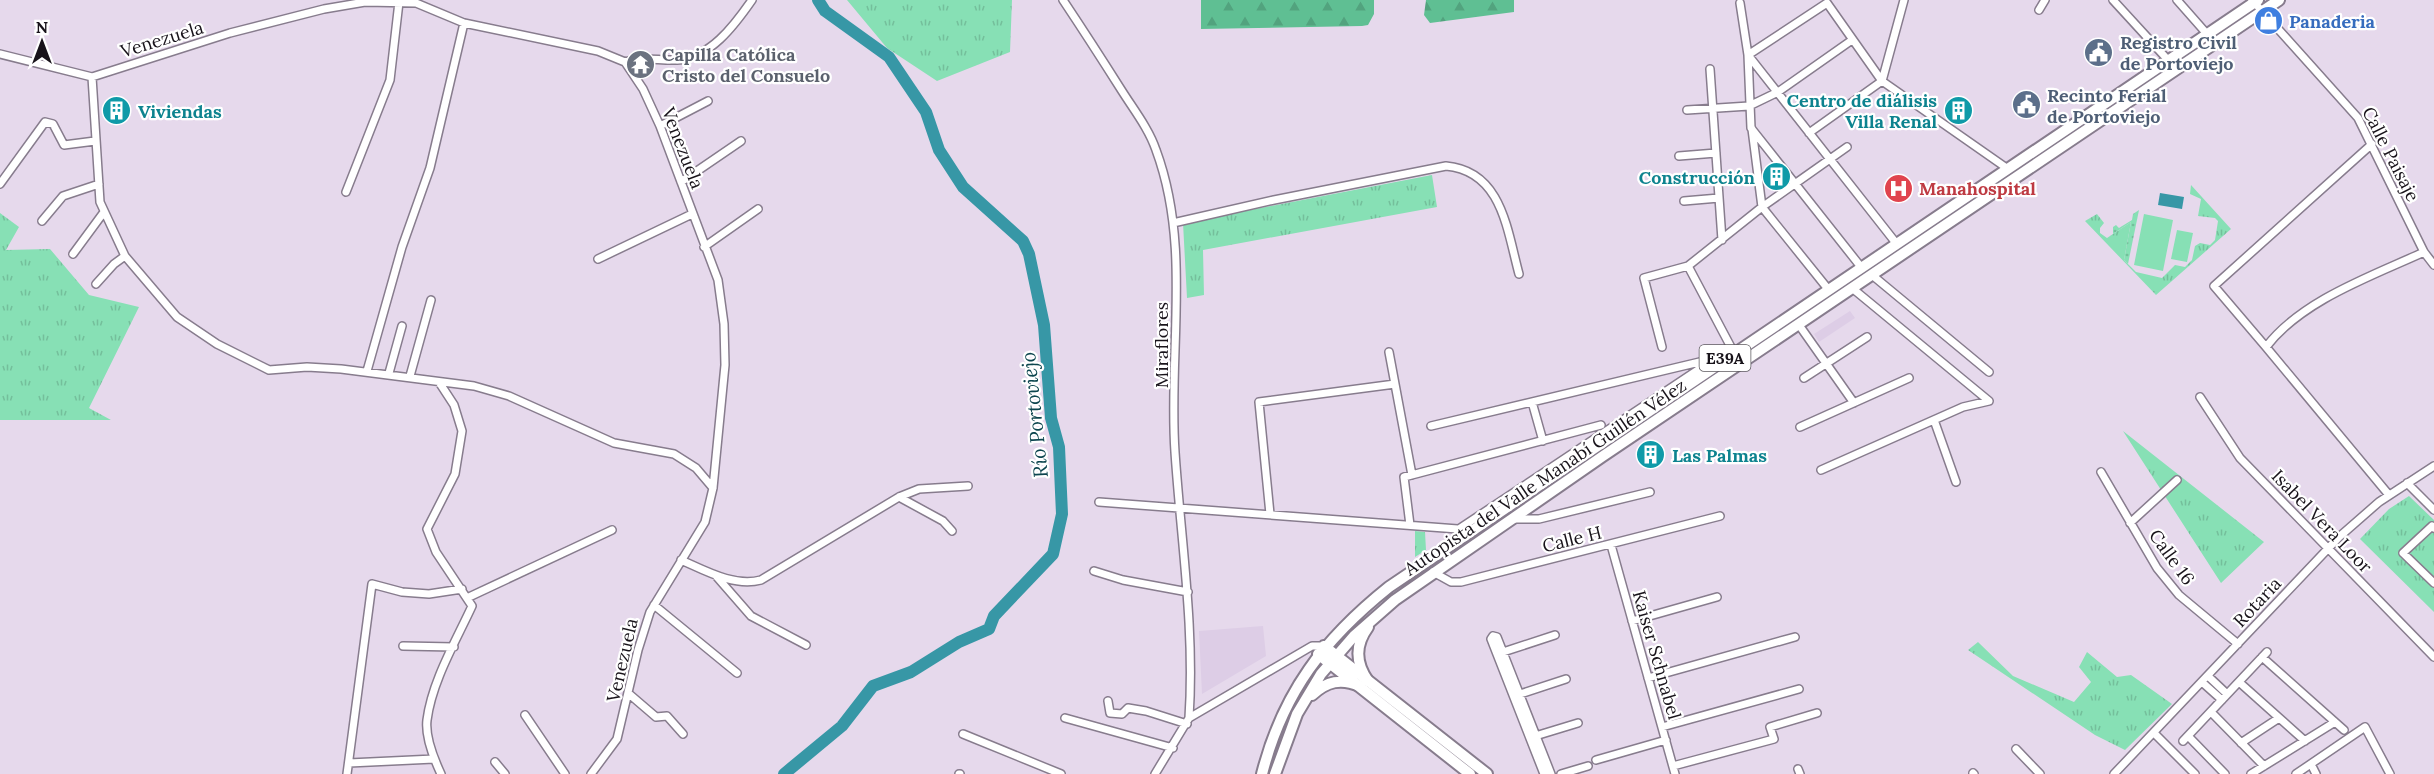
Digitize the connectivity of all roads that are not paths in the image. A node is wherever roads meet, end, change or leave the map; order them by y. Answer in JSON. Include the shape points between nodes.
{"nodes":[{"id":1,"x":752,"y":0,"type":"edge"},
{"id":2,"x":1063,"y":0,"type":"edge"},
{"id":3,"x":1904,"y":0,"type":"edge"},
{"id":4,"x":2045,"y":0,"type":"edge"},
{"id":5,"x":2113,"y":0,"type":"edge"},
{"id":6,"x":2177,"y":0,"type":"edge"},
{"id":7,"x":2279,"y":0,"type":"edge"},
{"id":8,"x":415,"y":1,"type":"edge"},
{"id":9,"x":2255,"y":1,"type":"edge"},
{"id":10,"x":399,"y":2,"type":"junction"},
{"id":11,"x":1740,"y":3,"type":"dead end"},
{"id":12,"x":2039,"y":10,"type":"dead end"},
{"id":13,"x":2263,"y":11,"type":"junction"},
{"id":14,"x":464,"y":23,"type":"junction"},
{"id":15,"x":2207,"y":34,"type":"junction"},
{"id":16,"x":1852,"y":40,"type":"junction"},
{"id":17,"x":0,"y":54,"type":"edge"},
{"id":18,"x":1748,"y":55,"type":"junction"},
{"id":19,"x":2168,"y":60,"type":"junction"},
{"id":20,"x":625,"y":62,"type":"junction"},
{"id":21,"x":1710,"y":69,"type":"dead end"},
{"id":22,"x":92,"y":77,"type":"junction"},
{"id":23,"x":1882,"y":81,"type":"junction"},
{"id":24,"x":1778,"y":93,"type":"junction"},
{"id":25,"x":708,"y":101,"type":"dead end"},
{"id":26,"x":1749,"y":106,"type":"junction"},
{"id":27,"x":1713,"y":108,"type":"junction"},
{"id":28,"x":1687,"y":110,"type":"dead end"},
{"id":29,"x":660,"y":126,"type":"junction"},
{"id":30,"x":1751,"y":128,"type":"junction"},
{"id":31,"x":1809,"y":132,"type":"junction"},
{"id":32,"x":95,"y":141,"type":"junction"},
{"id":33,"x":741,"y":141,"type":"dead end"},
{"id":34,"x":2372,"y":144,"type":"junction"},
{"id":35,"x":1847,"y":147,"type":"dead end"},
{"id":36,"x":1716,"y":153,"type":"junction"},
{"id":37,"x":1679,"y":156,"type":"dead end"},
{"id":38,"x":1830,"y":160,"type":"junction"},
{"id":39,"x":2008,"y":169,"type":"junction"},
{"id":40,"x":681,"y":182,"type":"junction"},
{"id":41,"x":0,"y":184,"type":"edge"},
{"id":42,"x":99,"y":184,"type":"junction"},
{"id":43,"x":1795,"y":184,"type":"junction"},
{"id":44,"x":346,"y":192,"type":"dead end"},
{"id":45,"x":1719,"y":198,"type":"junction"},
{"id":46,"x":1684,"y":201,"type":"dead end"},
{"id":47,"x":1762,"y":207,"type":"junction"},
{"id":48,"x":758,"y":209,"type":"dead end"},
{"id":49,"x":104,"y":212,"type":"junction"},
{"id":50,"x":692,"y":214,"type":"junction"},
{"id":51,"x":42,"y":221,"type":"dead end"},
{"id":52,"x":1173,"y":223,"type":"junction"},
{"id":53,"x":1722,"y":240,"type":"junction"},
{"id":54,"x":1896,"y":243,"type":"junction"},
{"id":55,"x":704,"y":247,"type":"junction"},
{"id":56,"x":1884,"y":252,"type":"junction"},
{"id":57,"x":2424,"y":252,"type":"junction"},
{"id":58,"x":74,"y":254,"type":"dead end"},
{"id":59,"x":126,"y":256,"type":"junction"},
{"id":60,"x":598,"y":259,"type":"dead end"},
{"id":61,"x":1891,"y":262,"type":"junction"},
{"id":62,"x":2434,"y":265,"type":"edge"},
{"id":63,"x":1688,"y":266,"type":"junction"},
{"id":64,"x":1861,"y":267,"type":"junction"},
{"id":65,"x":1519,"y":274,"type":"dead end"},
{"id":66,"x":1872,"y":275,"type":"junction"},
{"id":67,"x":96,"y":284,"type":"dead end"},
{"id":68,"x":1852,"y":288,"type":"junction"},
{"id":69,"x":1828,"y":289,"type":"junction"},
{"id":70,"x":431,"y":300,"type":"dead end"},
{"id":71,"x":1799,"y":325,"type":"junction"},
{"id":72,"x":402,"y":326,"type":"dead end"},
{"id":73,"x":1867,"y":337,"type":"dead end"},
{"id":74,"x":2266,"y":346,"type":"junction"},
{"id":75,"x":1662,"y":347,"type":"dead end"},
{"id":76,"x":1389,"y":352,"type":"dead end"},
{"id":77,"x":1731,"y":352,"type":"junction"},
{"id":78,"x":1714,"y":359,"type":"junction"},
{"id":79,"x":1827,"y":364,"type":"junction"},
{"id":80,"x":367,"y":371,"type":"junction"},
{"id":81,"x":1989,"y":372,"type":"dead end"},
{"id":82,"x":388,"y":373,"type":"junction"},
{"id":83,"x":410,"y":376,"type":"junction"},
{"id":84,"x":1804,"y":378,"type":"dead end"},
{"id":85,"x":1909,"y":378,"type":"dead end"},
{"id":86,"x":439,"y":381,"type":"junction"},
{"id":87,"x":1395,"y":384,"type":"junction"},
{"id":88,"x":2200,"y":396,"type":"dead end"},
{"id":89,"x":1532,"y":402,"type":"junction"},
{"id":90,"x":1854,"y":403,"type":"junction"},
{"id":91,"x":1934,"y":420,"type":"junction"},
{"id":92,"x":1601,"y":425,"type":"dead end"},
{"id":93,"x":1431,"y":426,"type":"dead end"},
{"id":94,"x":1800,"y":427,"type":"dead end"},
{"id":95,"x":1582,"y":430,"type":"junction"},
{"id":96,"x":1543,"y":441,"type":"junction"},
{"id":97,"x":1593,"y":443,"type":"junction"},
{"id":98,"x":2434,"y":466,"type":"edge"},
{"id":99,"x":1821,"y":470,"type":"dead end"},
{"id":100,"x":2101,"y":472,"type":"dead end"},
{"id":101,"x":1412,"y":475,"type":"junction"},
{"id":102,"x":2177,"y":480,"type":"dead end"},
{"id":103,"x":1956,"y":482,"type":"dead end"},
{"id":104,"x":2407,"y":483,"type":"junction"},
{"id":105,"x":968,"y":486,"type":"dead end"},
{"id":106,"x":713,"y":488,"type":"junction"},
{"id":107,"x":1650,"y":492,"type":"dead end"},
{"id":108,"x":2389,"y":495,"type":"junction"},
{"id":109,"x":899,"y":497,"type":"junction"},
{"id":110,"x":1099,"y":502,"type":"dead end"},
{"id":111,"x":1531,"y":506,"type":"junction"},
{"id":112,"x":1181,"y":509,"type":"junction"},
{"id":113,"x":2434,"y":510,"type":"edge"},
{"id":114,"x":1270,"y":514,"type":"junction"},
{"id":115,"x":1720,"y":516,"type":"dead end"},
{"id":116,"x":1511,"y":519,"type":"junction"},
{"id":117,"x":1539,"y":519,"type":"junction"},
{"id":118,"x":2130,"y":523,"type":"junction"},
{"id":119,"x":1410,"y":525,"type":"junction"},
{"id":120,"x":2434,"y":528,"type":"edge"},
{"id":121,"x":1459,"y":529,"type":"junction"},
{"id":122,"x":612,"y":530,"type":"dead end"},
{"id":123,"x":1471,"y":530,"type":"junction"},
{"id":124,"x":952,"y":531,"type":"dead end"},
{"id":125,"x":1611,"y":544,"type":"junction"},
{"id":126,"x":2328,"y":548,"type":"junction"},
{"id":127,"x":681,"y":560,"type":"junction"},
{"id":128,"x":1094,"y":571,"type":"dead end"},
{"id":129,"x":1433,"y":572,"type":"junction"},
{"id":130,"x":717,"y":576,"type":"junction"},
{"id":131,"x":2434,"y":583,"type":"edge"},
{"id":132,"x":462,"y":589,"type":"junction"},
{"id":133,"x":1188,"y":592,"type":"junction"},
{"id":134,"x":469,"y":597,"type":"junction"},
{"id":135,"x":1717,"y":597,"type":"dead end"},
{"id":136,"x":654,"y":606,"type":"junction"},
{"id":137,"x":1384,"y":609,"type":"junction"},
{"id":138,"x":1632,"y":621,"type":"junction"},
{"id":139,"x":1555,"y":635,"type":"dead end"},
{"id":140,"x":1795,"y":637,"type":"dead end"},
{"id":141,"x":2238,"y":644,"type":"junction"},
{"id":142,"x":806,"y":645,"type":"dead end"},
{"id":143,"x":404,"y":646,"type":"dead end"},
{"id":144,"x":454,"y":647,"type":"junction"},
{"id":145,"x":1321,"y":650,"type":"junction"},
{"id":146,"x":2434,"y":657,"type":"edge"},
{"id":147,"x":1333,"y":659,"type":"junction"},
{"id":148,"x":737,"y":673,"type":"dead end"},
{"id":149,"x":2209,"y":677,"type":"junction"},
{"id":150,"x":1648,"y":678,"type":"junction"},
{"id":151,"x":1566,"y":679,"type":"dead end"},
{"id":152,"x":2239,"y":682,"type":"junction"},
{"id":153,"x":2203,"y":683,"type":"junction"},
{"id":154,"x":1364,"y":684,"type":"junction"},
{"id":155,"x":1799,"y":689,"type":"dead end"},
{"id":156,"x":628,"y":693,"type":"junction"},
{"id":157,"x":1516,"y":695,"type":"junction"},
{"id":158,"x":2224,"y":697,"type":"junction"},
{"id":159,"x":1108,"y":701,"type":"dead end"},
{"id":160,"x":1301,"y":707,"type":"junction"},
{"id":161,"x":2211,"y":712,"type":"junction"},
{"id":162,"x":1817,"y":713,"type":"dead end"},
{"id":163,"x":525,"y":715,"type":"dead end"},
{"id":164,"x":1065,"y":718,"type":"dead end"},
{"id":165,"x":2279,"y":718,"type":"junction"},
{"id":166,"x":1188,"y":721,"type":"junction"},
{"id":167,"x":2335,"y":722,"type":"junction"},
{"id":168,"x":1578,"y":723,"type":"dead end"},
{"id":169,"x":1662,"y":727,"type":"junction"},
{"id":170,"x":2344,"y":730,"type":"dead end"},
{"id":171,"x":683,"y":734,"type":"dead end"},
{"id":172,"x":963,"y":734,"type":"dead end"},
{"id":173,"x":2155,"y":734,"type":"junction"},
{"id":174,"x":1533,"y":737,"type":"junction"},
{"id":175,"x":1666,"y":740,"type":"junction"},
{"id":176,"x":2305,"y":741,"type":"junction"},
{"id":177,"x":2241,"y":743,"type":"junction"},
{"id":178,"x":1173,"y":748,"type":"junction"},
{"id":179,"x":2016,"y":749,"type":"dead end"},
{"id":180,"x":434,"y":759,"type":"junction"},
{"id":181,"x":1596,"y":760,"type":"dead end"},
{"id":182,"x":495,"y":762,"type":"dead end"},
{"id":183,"x":349,"y":763,"type":"junction"},
{"id":184,"x":2311,"y":764,"type":"junction"},
{"id":185,"x":1588,"y":766,"type":"dead end"},
{"id":186,"x":2264,"y":766,"type":"junction"},
{"id":187,"x":1674,"y":770,"type":"edge"},
{"id":188,"x":347,"y":774,"type":"edge"},
{"id":189,"x":441,"y":774,"type":"edge"},
{"id":190,"x":505,"y":774,"type":"edge"},
{"id":191,"x":566,"y":774,"type":"edge"},
{"id":192,"x":591,"y":774,"type":"edge"},
{"id":193,"x":1061,"y":774,"type":"edge"},
{"id":194,"x":1155,"y":774,"type":"edge"},
{"id":195,"x":1262,"y":774,"type":"edge"},
{"id":196,"x":1275,"y":774,"type":"edge"},
{"id":197,"x":1470,"y":774,"type":"edge"},
{"id":198,"x":1487,"y":774,"type":"edge"},
{"id":199,"x":1544,"y":774,"type":"edge"},
{"id":200,"x":1551,"y":774,"type":"edge"},
{"id":201,"x":1561,"y":774,"type":"edge"},
{"id":202,"x":2040,"y":774,"type":"edge"},
{"id":203,"x":2115,"y":774,"type":"edge"},
{"id":204,"x":2195,"y":774,"type":"edge"},
{"id":205,"x":2225,"y":774,"type":"edge"},
{"id":206,"x":2251,"y":774,"type":"edge"},
{"id":207,"x":2296,"y":774,"type":"edge"},
{"id":208,"x":2316,"y":774,"type":"edge"},
{"id":209,"x":2390,"y":774,"type":"edge"}],
"edges":[{"from":1,"to":20,"type":"street","via":[[710,49],[696,57]]},
{"from":2,"to":52,"type":"street","name":"Miraflores","via":[[1152,139]]},
{"from":3,"to":23,"type":"street"},
{"from":4,"to":12,"type":"street"},
{"from":5,"to":19,"type":"street"},
{"from":6,"to":15,"type":"street"},
{"from":7,"to":13,"type":"main road","name":"Autopista del Valle Manabí Guillén Vélez","number":"E39A"},
{"from":8,"to":10,"type":"street","name":"Venezuela"},
{"from":8,"to":14,"type":"street","name":"Venezuela"},
{"from":9,"to":13,"type":"street","name":"Calle Paisaje"},
{"from":9,"to":15,"type":"main road","name":"Autopista del Valle Manabí Guillén Vélez","number":"E39A"},
{"from":10,"to":22,"type":"street","name":"Venezuela","via":[[365,2],[324,9],[230,33]]},
{"from":10,"to":44,"type":"street","via":[[390,80]]},
{"from":11,"to":18,"type":"street"},
{"from":13,"to":34,"type":"street","name":"Calle Paisaje","via":[[2351,108]]},
{"from":13,"to":61,"type":"main road","name":"Autopista del Valle Manabí Guillén Vélez","number":"E39A"},
{"from":14,"to":20,"type":"street","name":"Venezuela","via":[[598,51]]},
{"from":14,"to":80,"type":"street","via":[[430,168],[402,247]]},
{"from":15,"to":19,"type":"main road","name":"Autopista del Valle Manabí Guillén Vélez","number":"E39A"},
{"from":16,"to":18,"type":"street","via":[[1827,3]]},
{"from":16,"to":23,"type":"street"},
{"from":16,"to":24,"type":"street"},
{"from":17,"to":22,"type":"street"},
{"from":18,"to":24,"type":"street"},
{"from":18,"to":26,"type":"street"},
{"from":19,"to":39,"type":"main road","name":"Autopista del Valle Manabí Guillén Vélez","number":"E39A"},
{"from":20,"to":29,"type":"street","name":"Venezuela"},
{"from":21,"to":27,"type":"street"},
{"from":22,"to":32,"type":"street"},
{"from":23,"to":31,"type":"street"},
{"from":23,"to":39,"type":"street"},
{"from":24,"to":26,"type":"street"},
{"from":24,"to":31,"type":"street"},
{"from":25,"to":29,"type":"street"},
{"from":26,"to":27,"type":"street"},
{"from":26,"to":30,"type":"street"},
{"from":27,"to":28,"type":"street"},
{"from":27,"to":36,"type":"street"},
{"from":29,"to":40,"type":"street","name":"Venezuela"},
{"from":30,"to":43,"type":"street"},
{"from":30,"to":47,"type":"street"},
{"from":31,"to":38,"type":"street"},
{"from":32,"to":41,"type":"street","via":[[64,145],[53,124],[45,122]]},
{"from":32,"to":42,"type":"street"},
{"from":33,"to":40,"type":"street"},
{"from":34,"to":57,"type":"street","name":"Calle Paisaje"},
{"from":34,"to":74,"type":"street","via":[[2214,286]]},
{"from":35,"to":38,"type":"street"},
{"from":36,"to":37,"type":"street"},
{"from":36,"to":45,"type":"street"},
{"from":38,"to":43,"type":"street"},
{"from":38,"to":54,"type":"street"},
{"from":39,"to":54,"type":"main road","name":"Autopista del Valle Manabí Guillén Vélez","number":"E39A"},
{"from":40,"to":50,"type":"street","name":"Venezuela"},
{"from":42,"to":49,"type":"street"},
{"from":42,"to":51,"type":"street","via":[[63,196]]},
{"from":43,"to":47,"type":"street"},
{"from":43,"to":64,"type":"street"},
{"from":45,"to":46,"type":"street"},
{"from":45,"to":53,"type":"street"},
{"from":47,"to":53,"type":"street"},
{"from":47,"to":69,"type":"street"},
{"from":48,"to":55,"type":"street"},
{"from":49,"to":58,"type":"street"},
{"from":49,"to":59,"type":"street"},
{"from":50,"to":55,"type":"street","name":"Venezuela"},
{"from":50,"to":60,"type":"street"},
{"from":52,"to":65,"type":"street","via":[[1446,166],[1458,167],[1479,177],[1496,197]]},
{"from":52,"to":112,"type":"street","name":"Miraflores","via":[[1177,310],[1175,452]]},
{"from":53,"to":63,"type":"street"},
{"from":54,"to":56,"type":"main road","name":"Autopista del Valle Manabí Guillén Vélez","number":"E39A"},
{"from":55,"to":106,"type":"street","name":"Venezuela","via":[[718,280],[726,340]]},
{"from":56,"to":61,"type":"main road"},
{"from":56,"to":64,"type":"main road","name":"Autopista del Valle Manabí Guillén Vélez","number":"E39A"},
{"from":57,"to":62,"type":"street","name":"Calle Paisaje"},
{"from":57,"to":74,"type":"street","via":[[2309,308]]},
{"from":59,"to":67,"type":"street"},
{"from":59,"to":80,"type":"street","via":[[177,317],[217,344],[269,370],[307,367]]},
{"from":61,"to":66,"type":"main road","name":"Autopista del Valle Manabí Guillén Vélez","number":"E39A"},
{"from":63,"to":75,"type":"street","via":[[1644,278]]},
{"from":63,"to":77,"type":"street"},
{"from":64,"to":69,"type":"main road","name":"Autopista del Valle Manabí Guillén Vélez","number":"E39A"},
{"from":66,"to":68,"type":"main road","name":"Autopista del Valle Manabí Guillén Vélez","number":"E39A"},
{"from":66,"to":81,"type":"street"},
{"from":68,"to":71,"type":"main road","name":"Autopista del Valle Manabí Guillén Vélez","number":"E39A"},
{"from":68,"to":91,"type":"street","via":[[1989,401]]},
{"from":69,"to":77,"type":"main road","name":"Autopista del Valle Manabí Guillén Vélez","number":"E39A"},
{"from":70,"to":83,"type":"street"},
{"from":71,"to":79,"type":"street"},
{"from":71,"to":111,"type":"main road","name":"Autopista del Valle Manabí Guillén Vélez","number":"E39A"},
{"from":72,"to":82,"type":"street"},
{"from":73,"to":79,"type":"street"},
{"from":74,"to":108,"type":"street"},
{"from":76,"to":87,"type":"street"},
{"from":77,"to":78,"type":"street"},
{"from":77,"to":97,"type":"main road","name":"Autopista del Valle Manabí Guillén Vélez","number":"E39A"},
{"from":78,"to":89,"type":"street"},
{"from":78,"to":97,"type":"street"},
{"from":79,"to":84,"type":"street"},
{"from":79,"to":90,"type":"street"},
{"from":80,"to":82,"type":"street"},
{"from":82,"to":83,"type":"street"},
{"from":83,"to":86,"type":"street"},
{"from":85,"to":90,"type":"street"},
{"from":86,"to":106,"type":"street","via":[[509,396],[614,443],[674,454],[696,468]]},
{"from":86,"to":132,"type":"street","via":[[454,405],[462,431],[455,474],[427,529],[436,552]]},
{"from":87,"to":101,"type":"street"},
{"from":87,"to":114,"type":"street","via":[[1259,402]]},
{"from":88,"to":126,"type":"street","name":"Isabel Vera Loor","via":[[2240,458]]},
{"from":89,"to":93,"type":"street"},
{"from":89,"to":96,"type":"street"},
{"from":90,"to":94,"type":"street"},
{"from":91,"to":99,"type":"street"},
{"from":91,"to":103,"type":"street"},
{"from":92,"to":95,"type":"street"},
{"from":95,"to":96,"type":"street"},
{"from":95,"to":97,"type":"street"},
{"from":96,"to":101,"type":"street"},
{"from":97,"to":121,"type":"street"},
{"from":97,"to":123,"type":"main road","name":"Autopista del Valle Manabí Guillén Vélez","number":"E39A"},
{"from":98,"to":104,"type":"street","name":"Rotaria"},
{"from":100,"to":118,"type":"street","name":"Calle 16"},
{"from":101,"to":119,"type":"street","via":[[1404,477]]},
{"from":102,"to":118,"type":"street"},
{"from":104,"to":108,"type":"street","name":"Rotaria"},
{"from":104,"to":113,"type":"street"},
{"from":105,"to":109,"type":"street","via":[[920,489]]},
{"from":106,"to":127,"type":"street","name":"Venezuela","via":[[705,522]]},
{"from":107,"to":117,"type":"street"},
{"from":108,"to":126,"type":"street","name":"Rotaria"},
{"from":109,"to":124,"type":"street","via":[[943,521]]},
{"from":109,"to":130,"type":"street","via":[[761,580],[750,583]]},
{"from":110,"to":112,"type":"street"},
{"from":111,"to":116,"type":"main road","name":"Autopista del Valle Manabí Guillén Vélez","number":"E39A"},
{"from":111,"to":117,"type":"street"},
{"from":112,"to":114,"type":"street"},
{"from":112,"to":133,"type":"street","name":"Miraflores"},
{"from":114,"to":119,"type":"street"},
{"from":115,"to":125,"type":"street","name":"Calle H"},
{"from":116,"to":117,"type":"street"},
{"from":116,"to":129,"type":"main road","name":"Autopista del Valle Manabí Guillén Vélez","number":"E39A"},
{"from":118,"to":141,"type":"street","name":"Calle 16","via":[[2179,595]]},
{"from":119,"to":121,"type":"street"},
{"from":120,"to":131,"type":"street","via":[[2403,553]]},
{"from":121,"to":123,"type":"street"},
{"from":122,"to":134,"type":"street"},
{"from":123,"to":145,"type":"main road","name":"Autopista del Valle Manabí Guillén Vélez","number":"E39A","via":[[1374,598]]},
{"from":125,"to":129,"type":"street","name":"Calle H","via":[[1461,582],[1451,582]]},
{"from":125,"to":138,"type":"street","name":"Kaiser Schnabel"},
{"from":126,"to":141,"type":"street","name":"Rotaria"},
{"from":126,"to":146,"type":"street","name":"Isabel Vera Loor"},
{"from":127,"to":130,"type":"street"},
{"from":127,"to":136,"type":"street","name":"Venezuela"},
{"from":128,"to":133,"type":"street"},
{"from":129,"to":137,"type":"main road","name":"Autopista del Valle Manabí Guillén Vélez","number":"E39A"},
{"from":130,"to":142,"type":"street","via":[[751,616]]},
{"from":132,"to":134,"type":"street"},
{"from":132,"to":183,"type":"street","via":[[429,594],[372,584]]},
{"from":133,"to":166,"type":"street","name":"Miraflores"},
{"from":134,"to":144,"type":"street","via":[[472,606]]},
{"from":135,"to":138,"type":"street"},
{"from":136,"to":148,"type":"street"},
{"from":136,"to":156,"type":"street","name":"Venezuela"},
{"from":137,"to":147,"type":"main road","name":"Autopista del Valle Manabí Guillén Vélez","number":"E39A"},
{"from":137,"to":154,"type":"main road","via":[[1359,645],[1358,662]]},
{"from":138,"to":150,"type":"street","name":"Kaiser Schnabel"},
{"from":139,"to":157,"type":"street","via":[[1500,653]]},
{"from":140,"to":150,"type":"street"},
{"from":141,"to":149,"type":"street","name":"Rotaria"},
{"from":143,"to":144,"type":"street"},
{"from":144,"to":180,"type":"street","via":[[427,721]]},
{"from":145,"to":147,"type":"main road"},
{"from":145,"to":166,"type":"street","via":[[1312,646]]},
{"from":145,"to":195,"type":"main road","name":"Autopista del Valle Manabí Guillén Vélez","number":"E39A","via":[[1284,710]]},
{"from":147,"to":154,"type":"main road"},
{"from":147,"to":160,"type":"main road","name":"Autopista del Valle Manabí Guillén Vélez","number":"E39A"},
{"from":149,"to":153,"type":"street","name":"Rotaria"},
{"from":149,"to":158,"type":"street"},
{"from":150,"to":169,"type":"street","name":"Kaiser Schnabel"},
{"from":151,"to":157,"type":"street"},
{"from":152,"to":158,"type":"street"},
{"from":152,"to":165,"type":"street"},
{"from":152,"to":167,"type":"street","via":[[2265,655]]},
{"from":153,"to":158,"type":"street"},
{"from":153,"to":173,"type":"street","name":"Rotaria"},
{"from":154,"to":160,"type":"main road","via":[[1329,683]]},
{"from":154,"to":197,"type":"main road"},
{"from":154,"to":198,"type":"main road"},
{"from":155,"to":169,"type":"street"},
{"from":156,"to":171,"type":"street","via":[[656,717],[667,716]]},
{"from":156,"to":192,"type":"street","name":"Venezuela","via":[[617,740]]},
{"from":157,"to":174,"type":"street"},
{"from":158,"to":161,"type":"street"},
{"from":159,"to":166,"type":"street","via":[[1110,713],[1122,714],[1128,708]]},
{"from":160,"to":196,"type":"main road","name":"Autopista del Valle Manabí Guillén Vélez","number":"E39A"},
{"from":161,"to":177,"type":"street"},
{"from":161,"to":205,"type":"street","via":[[2186,739]]},
{"from":162,"to":187,"type":"street","via":[[1770,727],[1774,740]]},
{"from":163,"to":191,"type":"street"},
{"from":164,"to":178,"type":"street"},
{"from":165,"to":176,"type":"street"},
{"from":165,"to":177,"type":"street"},
{"from":166,"to":178,"type":"street"},
{"from":167,"to":170,"type":"street"},
{"from":167,"to":176,"type":"street"},
{"from":168,"to":174,"type":"street"},
{"from":169,"to":175,"type":"street","name":"Kaiser Schnabel"},
{"from":172,"to":193,"type":"street"},
{"from":173,"to":203,"type":"street","name":"Rotaria"},
{"from":173,"to":204,"type":"street"},
{"from":174,"to":199,"type":"street"},
{"from":174,"to":200,"type":"street"},
{"from":175,"to":181,"type":"street"},
{"from":175,"to":187,"type":"street","name":"Kaiser Schnabel"},
{"from":176,"to":186,"type":"street"},
{"from":177,"to":186,"type":"street"},
{"from":178,"to":194,"type":"street"},
{"from":179,"to":202,"type":"street"},
{"from":180,"to":183,"type":"street"},
{"from":180,"to":189,"type":"street"},
{"from":182,"to":190,"type":"street"},
{"from":183,"to":188,"type":"street"},
{"from":184,"to":207,"type":"street"},
{"from":184,"to":208,"type":"street"},
{"from":184,"to":209,"type":"street","via":[[2365,727]]},
{"from":185,"to":201,"type":"street"},
{"from":186,"to":206,"type":"street"}]}
